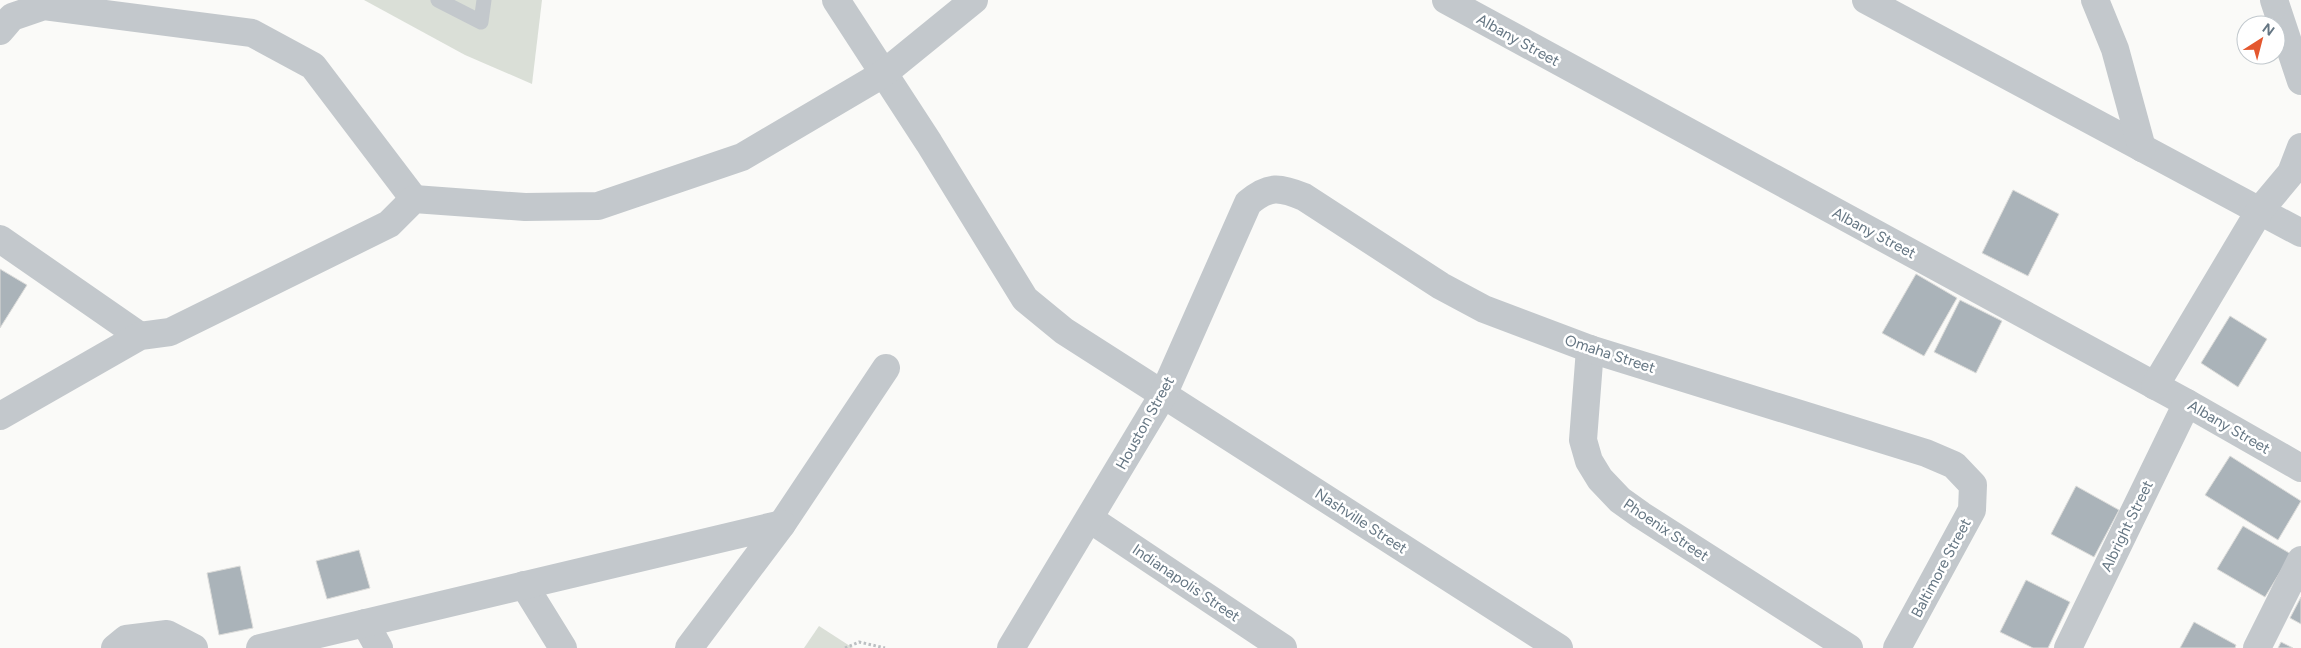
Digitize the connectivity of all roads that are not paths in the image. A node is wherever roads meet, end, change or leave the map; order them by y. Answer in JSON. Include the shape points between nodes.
{"nodes":[{"id":1,"x":438,"y":0,"type":"edge"},
{"id":2,"x":484,"y":0,"type":"edge"},
{"id":3,"x":836,"y":0,"type":"edge"},
{"id":4,"x":974,"y":0,"type":"edge"},
{"id":5,"x":1446,"y":0,"type":"edge"},
{"id":6,"x":1866,"y":0,"type":"edge"},
{"id":7,"x":2095,"y":0,"type":"edge"},
{"id":8,"x":2274,"y":0,"type":"edge"},
{"id":9,"x":0,"y":32,"type":"edge"},
{"id":10,"x":883,"y":74,"type":"junction"},
{"id":11,"x":2301,"y":81,"type":"edge"},
{"id":12,"x":2301,"y":147,"type":"edge"},
{"id":13,"x":2142,"y":148,"type":"junction"},
{"id":14,"x":1262,"y":191,"type":"joint"},
{"id":15,"x":414,"y":200,"type":"junction"},
{"id":16,"x":2260,"y":210,"type":"junction"},
{"id":17,"x":2301,"y":232,"type":"edge"},
{"id":18,"x":0,"y":239,"type":"edge"},
{"id":19,"x":140,"y":336,"type":"junction"},
{"id":20,"x":1590,"y":348,"type":"junction"},
{"id":21,"x":886,"y":368,"type":"dead end"},
{"id":22,"x":2155,"y":386,"type":"junction"},
{"id":23,"x":1163,"y":395,"type":"junction"},
{"id":24,"x":2187,"y":403,"type":"junction"},
{"id":25,"x":0,"y":416,"type":"edge"},
{"id":26,"x":2301,"y":468,"type":"edge"},
{"id":27,"x":1972,"y":485,"type":"joint"},
{"id":28,"x":1090,"y":519,"type":"junction"},
{"id":29,"x":782,"y":524,"type":"junction"},
{"id":30,"x":2301,"y":560,"type":"edge"},
{"id":31,"x":524,"y":585,"type":"junction"},
{"id":32,"x":365,"y":623,"type":"junction"},
{"id":33,"x":115,"y":648,"type":"edge"},
{"id":34,"x":194,"y":648,"type":"edge"},
{"id":35,"x":260,"y":648,"type":"edge"},
{"id":36,"x":379,"y":648,"type":"edge"},
{"id":37,"x":562,"y":648,"type":"edge"},
{"id":38,"x":689,"y":648,"type":"edge"},
{"id":39,"x":1011,"y":648,"type":"edge"},
{"id":40,"x":1283,"y":648,"type":"edge"},
{"id":41,"x":1559,"y":648,"type":"edge"},
{"id":42,"x":1849,"y":648,"type":"edge"},
{"id":43,"x":1897,"y":648,"type":"edge"},
{"id":44,"x":2068,"y":648,"type":"edge"},
{"id":45,"x":2257,"y":648,"type":"edge"}],
"edges":[{"from":1,"to":2,"type":"lane","via":[[481,22]]},
{"from":3,"to":10,"type":"street","name":"Nashville Street"},
{"from":4,"to":10,"type":"street"},
{"from":5,"to":22,"type":"street","name":"Albany Street"},
{"from":6,"to":13,"type":"street"},
{"from":7,"to":13,"type":"street","via":[[2115,49]]},
{"from":8,"to":11,"type":"street"},
{"from":9,"to":15,"type":"street","via":[[12,17],[44,6],[252,33],[313,66]]},
{"from":10,"to":15,"type":"street","via":[[742,157],[598,206],[525,207]]},
{"from":10,"to":23,"type":"street","name":"Nashville Street","via":[[1025,298],[1064,331]]},
{"from":12,"to":16,"type":"street","via":[[2291,173]]},
{"from":13,"to":16,"type":"street"},
{"from":14,"to":20,"type":"street","name":"Omaha Street","via":[[1284,188],[1304,197],[1440,286],[1484,309]]},
{"from":14,"to":23,"type":"street","name":"Houston Street","via":[[1248,203],[1237,225]]},
{"from":15,"to":19,"type":"street","via":[[389,224],[170,332]]},
{"from":16,"to":17,"type":"street"},
{"from":16,"to":22,"type":"street"},
{"from":18,"to":19,"type":"street"},
{"from":19,"to":25,"type":"street"},
{"from":20,"to":27,"type":"street","name":"Omaha Street","via":[[1926,453],[1954,465]]},
{"from":20,"to":42,"type":"street","name":"Phoenix Street","via":[[1583,440],[1600,480],[1641,515]]},
{"from":21,"to":29,"type":"street"},
{"from":22,"to":24,"type":"street","name":"Albany Street"},
{"from":23,"to":28,"type":"street","name":"Houston Street"},
{"from":23,"to":41,"type":"street","name":"Nashville Street"},
{"from":24,"to":26,"type":"street","name":"Albany Street"},
{"from":24,"to":44,"type":"street","name":"Albright Street"},
{"from":27,"to":43,"type":"street","name":"Baltimore Street","via":[[1972,510]]},
{"from":28,"to":39,"type":"street","name":"Houston Street"},
{"from":28,"to":40,"type":"street","name":"Indianapolis Street"},
{"from":29,"to":31,"type":"street"},
{"from":29,"to":38,"type":"street"},
{"from":30,"to":45,"type":"street"},
{"from":31,"to":32,"type":"street"},
{"from":31,"to":37,"type":"street"},
{"from":32,"to":35,"type":"street"},
{"from":32,"to":36,"type":"street"},
{"from":33,"to":34,"type":"street","via":[[126,639],[167,634]]}]}
